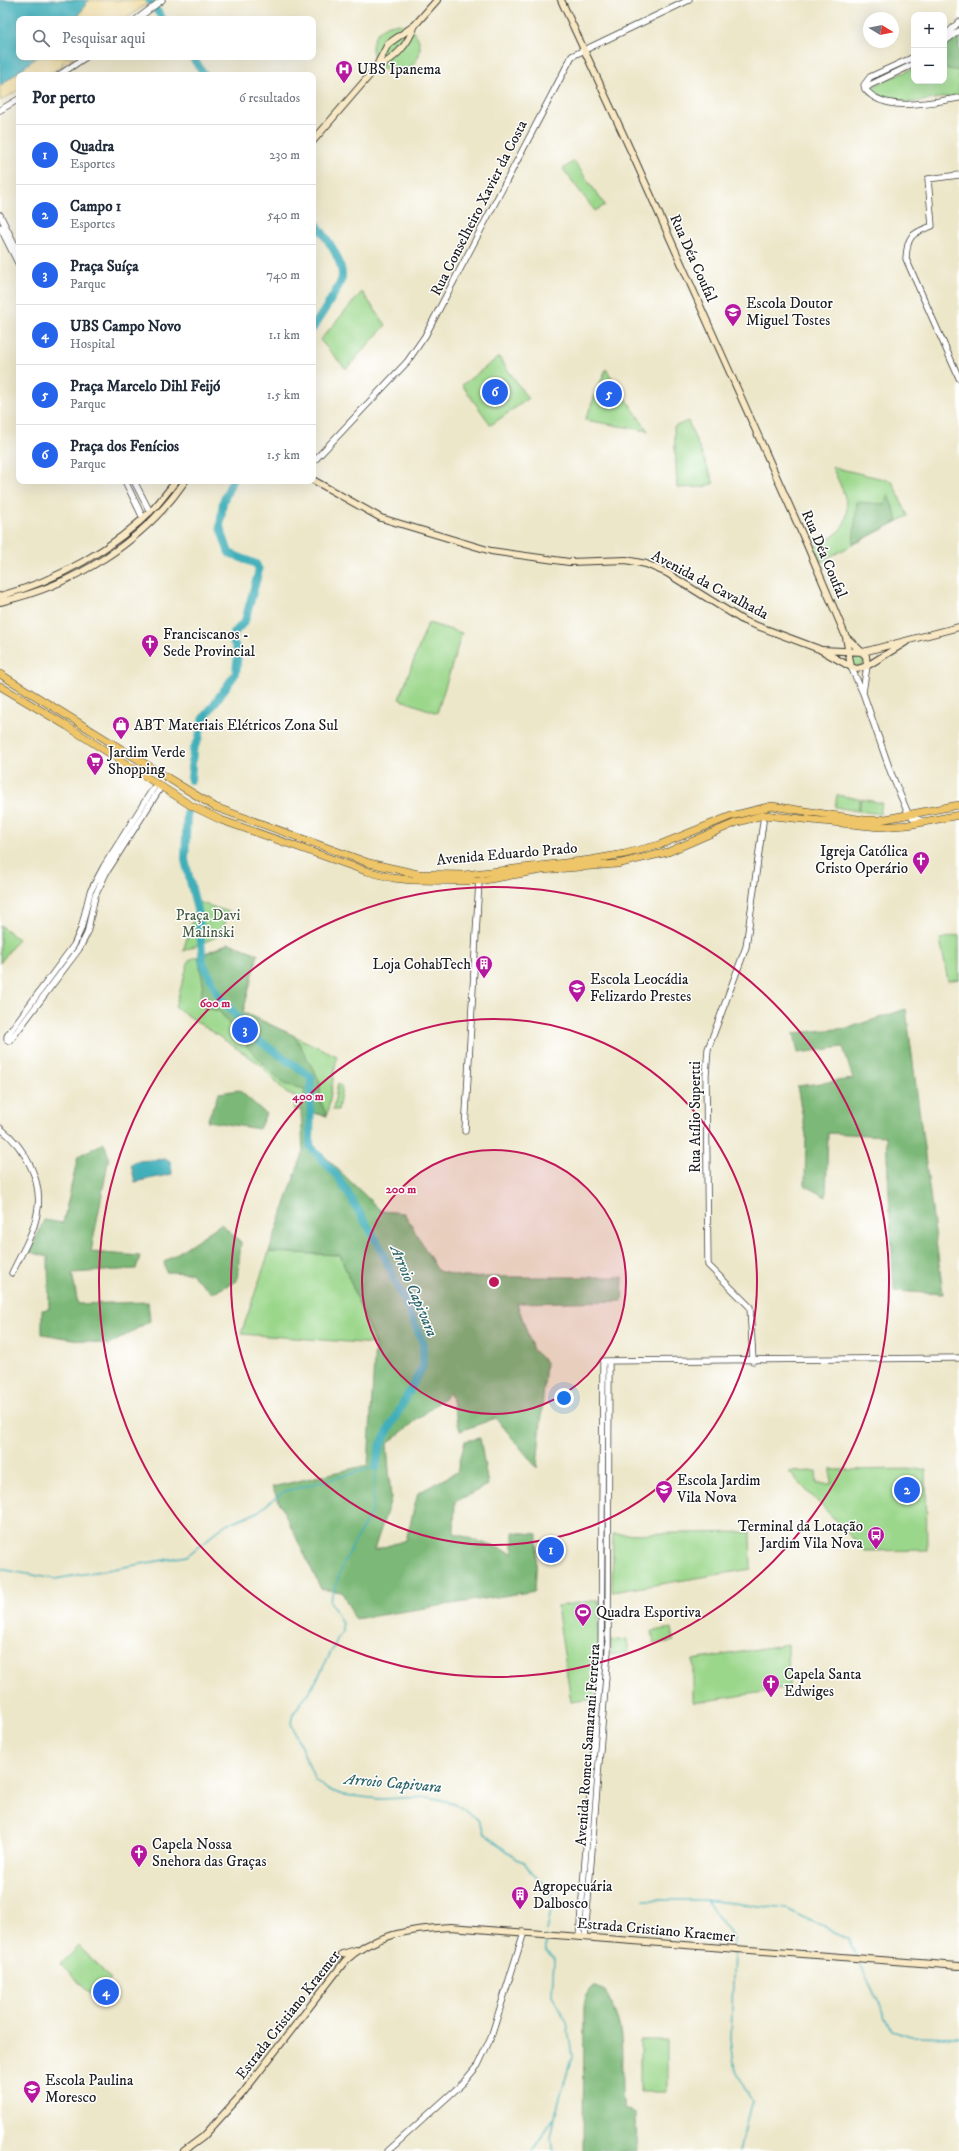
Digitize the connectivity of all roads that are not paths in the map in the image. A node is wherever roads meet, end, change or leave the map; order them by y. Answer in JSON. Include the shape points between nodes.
{"nodes":[{"id":1,"x":162,"y":0,"type":"edge"},
{"id":2,"x":437,"y":0,"type":"edge"},
{"id":3,"x":561,"y":0,"type":"edge"},
{"id":4,"x":690,"y":0,"type":"edge"},
{"id":5,"x":141,"y":16,"type":"edge"},
{"id":6,"x":959,"y":22,"type":"edge"},
{"id":7,"x":415,"y":25,"type":"junction"},
{"id":8,"x":959,"y":31,"type":"edge"},
{"id":9,"x":403,"y":32,"type":"junction"},
{"id":10,"x":947,"y":34,"type":"edge"},
{"id":11,"x":410,"y":38,"type":"junction"},
{"id":12,"x":947,"y":40,"type":"edge"},
{"id":13,"x":584,"y":51,"type":"junction"},
{"id":14,"x":381,"y":57,"type":"junction"},
{"id":15,"x":911,"y":58,"type":"edge"},
{"id":16,"x":82,"y":60,"type":"edge"},
{"id":17,"x":386,"y":63,"type":"junction"},
{"id":18,"x":911,"y":65,"type":"edge"},
{"id":19,"x":375,"y":69,"type":"junction"},
{"id":20,"x":64,"y":72,"type":"edge"},
{"id":21,"x":865,"y":89,"type":"junction"},
{"id":22,"x":959,"y":98,"type":"edge"},
{"id":23,"x":16,"y":101,"type":"edge"},
{"id":24,"x":0,"y":110,"type":"edge"},
{"id":25,"x":316,"y":138,"type":"edge"},
{"id":26,"x":959,"y":175,"type":"edge"},
{"id":27,"x":0,"y":215,"type":"edge"},
{"id":28,"x":0,"y":227,"type":"edge"},
{"id":29,"x":16,"y":247,"type":"edge"},
{"id":30,"x":16,"y":259,"type":"edge"},
{"id":31,"x":959,"y":378,"type":"edge"},
{"id":32,"x":316,"y":459,"type":"edge"},
{"id":33,"x":316,"y":482,"type":"edge"},
{"id":34,"x":126,"y":484,"type":"edge"},
{"id":35,"x":136,"y":484,"type":"edge"},
{"id":36,"x":173,"y":484,"type":"edge"},
{"id":37,"x":183,"y":484,"type":"edge"},
{"id":38,"x":150,"y":512,"type":"junction"},
{"id":39,"x":143,"y":518,"type":"junction"},
{"id":40,"x":0,"y":596,"type":"edge"},
{"id":41,"x":0,"y":602,"type":"edge"},
{"id":42,"x":959,"y":626,"type":"edge"},
{"id":43,"x":945,"y":630,"type":"junction"},
{"id":44,"x":959,"y":631,"type":"edge"},
{"id":45,"x":847,"y":639,"type":"junction"},
{"id":46,"x":906,"y":642,"type":"junction"},
{"id":47,"x":819,"y":650,"type":"junction"},
{"id":48,"x":835,"y":652,"type":"junction"},
{"id":49,"x":862,"y":652,"type":"junction"},
{"id":50,"x":849,"y":653,"type":"junction"},
{"id":51,"x":867,"y":666,"type":"junction"},
{"id":52,"x":850,"y":667,"type":"junction"},
{"id":53,"x":0,"y":674,"type":"edge"},
{"id":54,"x":0,"y":686,"type":"edge"},
{"id":55,"x":863,"y":693,"type":"junction"},
{"id":56,"x":79,"y":724,"type":"junction"},
{"id":57,"x":67,"y":726,"type":"junction"},
{"id":58,"x":156,"y":772,"type":"junction"},
{"id":59,"x":158,"y":786,"type":"junction"},
{"id":60,"x":959,"y":805,"type":"edge"},
{"id":61,"x":764,"y":815,"type":"junction"},
{"id":62,"x":910,"y":815,"type":"junction"},
{"id":63,"x":959,"y":815,"type":"edge"},
{"id":64,"x":925,"y":822,"type":"junction"},
{"id":65,"x":657,"y":846,"type":"junction"},
{"id":66,"x":616,"y":855,"type":"junction"},
{"id":67,"x":660,"y":855,"type":"junction"},
{"id":68,"x":617,"y":864,"type":"junction"},
{"id":69,"x":498,"y":871,"type":"junction"},
{"id":70,"x":479,"y":873,"type":"junction"},
{"id":71,"x":479,"y":881,"type":"junction"},
{"id":72,"x":25,"y":1015,"type":"dead end"},
{"id":73,"x":0,"y":1128,"type":"edge"},
{"id":74,"x":465,"y":1131,"type":"dead end"},
{"id":75,"x":12,"y":1273,"type":"dead end"},
{"id":76,"x":959,"y":1358,"type":"edge"},
{"id":77,"x":753,"y":1361,"type":"junction"},
{"id":78,"x":524,"y":1932,"type":"junction"},
{"id":79,"x":582,"y":1937,"type":"junction"},
{"id":80,"x":358,"y":1949,"type":"junction"},
{"id":81,"x":342,"y":1954,"type":"dead end"},
{"id":82,"x":959,"y":1966,"type":"edge"},
{"id":83,"x":184,"y":2151,"type":"edge"},
{"id":84,"x":388,"y":2151,"type":"edge"}],
"edges":[{"from":1,"to":5,"type":"street"},
{"from":2,"to":7,"type":"main road"},
{"from":3,"to":13,"type":"main road","name":"Rua Déa Coufal"},
{"from":4,"to":13,"type":"street","name":"Rua Conselheiro Xavier da Costa"},
{"from":6,"to":10,"type":"street"},
{"from":7,"to":9,"type":"main road"},
{"from":7,"to":11,"type":"main road"},
{"from":8,"to":12,"type":"street"},
{"from":9,"to":11,"type":"main road","via":[[408,33]]},
{"from":9,"to":14,"type":"main road","via":[[388,44]]},
{"from":11,"to":17,"type":"main road"},
{"from":13,"to":32,"type":"street","name":"Rua Conselheiro Xavier da Costa","via":[[572,56],[425,336],[407,362]]},
{"from":13,"to":45,"type":"main road","name":"Rua Déa Coufal"},
{"from":14,"to":17,"type":"main road","via":[[382,62]]},
{"from":14,"to":19,"type":"main road"},
{"from":15,"to":21,"type":"street","via":[[870,77],[864,85]]},
{"from":16,"to":20,"type":"street"},
{"from":17,"to":19,"type":"main road"},
{"from":18,"to":21,"type":"street"},
{"from":19,"to":25,"type":"main road"},
{"from":21,"to":22,"type":"street","via":[[868,94],[895,104],[912,105]]},
{"from":23,"to":24,"type":"street"},
{"from":26,"to":31,"type":"street","via":[[928,179],[932,226],[917,231],[907,243],[906,259]]},
{"from":27,"to":29,"type":"street"},
{"from":28,"to":30,"type":"street"},
{"from":33,"to":47,"type":"main road","name":"Avenida da Cavalhada","via":[[381,518],[491,551],[569,562],[626,560],[646,564],[667,573],[744,621]]},
{"from":34,"to":39,"type":"street"},
{"from":35,"to":38,"type":"street"},
{"from":36,"to":38,"type":"main road"},
{"from":37,"to":41,"type":"main road","via":[[143,529],[100,560],[37,591]]},
{"from":38,"to":39,"type":"main road"},
{"from":39,"to":40,"type":"main road","via":[[105,548],[85,560],[27,588]]},
{"from":42,"to":43,"type":"main road","name":"Avenida da Cavalhada"},
{"from":43,"to":44,"type":"main road"},
{"from":43,"to":46,"type":"main road","name":"Avenida da Cavalhada"},
{"from":45,"to":48,"type":"main road","via":[[841,649]]},
{"from":45,"to":49,"type":"main road","name":"Rua Déa Coufal"},
{"from":45,"to":50,"type":"main road","name":"Rua Déa Coufal"},
{"from":46,"to":49,"type":"main road","name":"Avenida da Cavalhada"},
{"from":46,"to":51,"type":"main road","name":"Avenida da Cavalhada"},
{"from":47,"to":48,"type":"main road","name":"Avenida da Cavalhada"},
{"from":47,"to":52,"type":"main road","name":"Avenida da Cavalhada"},
{"from":48,"to":50,"type":"main road","name":"Avenida da Cavalhada"},
{"from":49,"to":50,"type":"main road","name":"Avenida da Cavalhada"},
{"from":49,"to":51,"type":"main road","name":"Rua Déa Coufal","via":[[868,660]]},
{"from":50,"to":52,"type":"main road","name":"Rua Déa Coufal"},
{"from":51,"to":52,"type":"main road","name":"Avenida da Cavalhada"},
{"from":51,"to":55,"type":"street","name":"Rua Déa Coufal"},
{"from":52,"to":55,"type":"street","name":"Rua Déa Coufal"},
{"from":53,"to":56,"type":"main road","name":"Avenida Eduardo Prado"},
{"from":54,"to":57,"type":"main road","name":"Avenida Eduardo Prado"},
{"from":55,"to":62,"type":"street","name":"Rua Déa Coufal","via":[[891,773]]},
{"from":56,"to":57,"type":"main road","via":[[71,722]]},
{"from":56,"to":58,"type":"main road","name":"Avenida Eduardo Prado"},
{"from":57,"to":59,"type":"main road","name":"Avenida Eduardo Prado"},
{"from":58,"to":59,"type":"main road","via":[[160,780]]},
{"from":58,"to":70,"type":"main road","name":"Avenida Eduardo Prado","via":[[215,807],[369,863],[418,874]]},
{"from":59,"to":71,"type":"main road","name":"Avenida Eduardo Prado","via":[[221,820],[366,871],[411,880]]},
{"from":59,"to":72,"type":"street","via":[[104,866],[90,892],[78,938]]},
{"from":60,"to":62,"type":"main road","name":"Avenida Eduardo Prado"},
{"from":61,"to":64,"type":"main road","name":"Avenida Eduardo Prado","via":[[878,827]]},
{"from":61,"to":67,"type":"main road","name":"Avenida Eduardo Prado","via":[[735,823]]},
{"from":61,"to":77,"type":"street","name":"Rua Atílio Supertti","via":[[746,947],[708,1049],[706,1075],[708,1265],[750,1307]]},
{"from":62,"to":64,"type":"street"},
{"from":62,"to":65,"type":"main road","name":"Avenida Eduardo Prado","via":[[864,820],[772,806],[731,816]]},
{"from":63,"to":64,"type":"main road","name":"Avenida Eduardo Prado"},
{"from":65,"to":66,"type":"main road","name":"Avenida Eduardo Prado"},
{"from":65,"to":67,"type":"main road"},
{"from":66,"to":68,"type":"main road"},
{"from":66,"to":69,"type":"main road","name":"Avenida Eduardo Prado"},
{"from":67,"to":68,"type":"main road","name":"Avenida Eduardo Prado"},
{"from":68,"to":71,"type":"main road","name":"Avenida Eduardo Prado","via":[[542,870]]},
{"from":69,"to":70,"type":"main road","name":"Avenida Eduardo Prado"},
{"from":69,"to":71,"type":"main road"},
{"from":70,"to":71,"type":"main road"},
{"from":71,"to":74,"type":"street"},
{"from":73,"to":75,"type":"street","via":[[14,1140],[29,1162],[37,1195],[38,1212],[34,1227]]},
{"from":76,"to":77,"type":"street"},
{"from":77,"to":79,"type":"street","name":"Avenida Romeu Samarani Ferreira","via":[[606,1361],[605,1559],[608,1651]]},
{"from":78,"to":79,"type":"main road","name":"Estrada Cristiano Kraemer"},
{"from":78,"to":80,"type":"main road","name":"Estrada Cristiano Kraemer","via":[[450,1927],[416,1929],[391,1935]]},
{"from":78,"to":84,"type":"street","via":[[491,2036],[478,2065],[463,2083]]},
{"from":79,"to":82,"type":"main road","name":"Estrada Cristiano Kraemer"},
{"from":80,"to":81,"type":"main road"},
{"from":80,"to":83,"type":"main road","name":"Estrada Cristiano Kraemer","via":[[345,1961],[242,2094],[203,2137]]}]}
